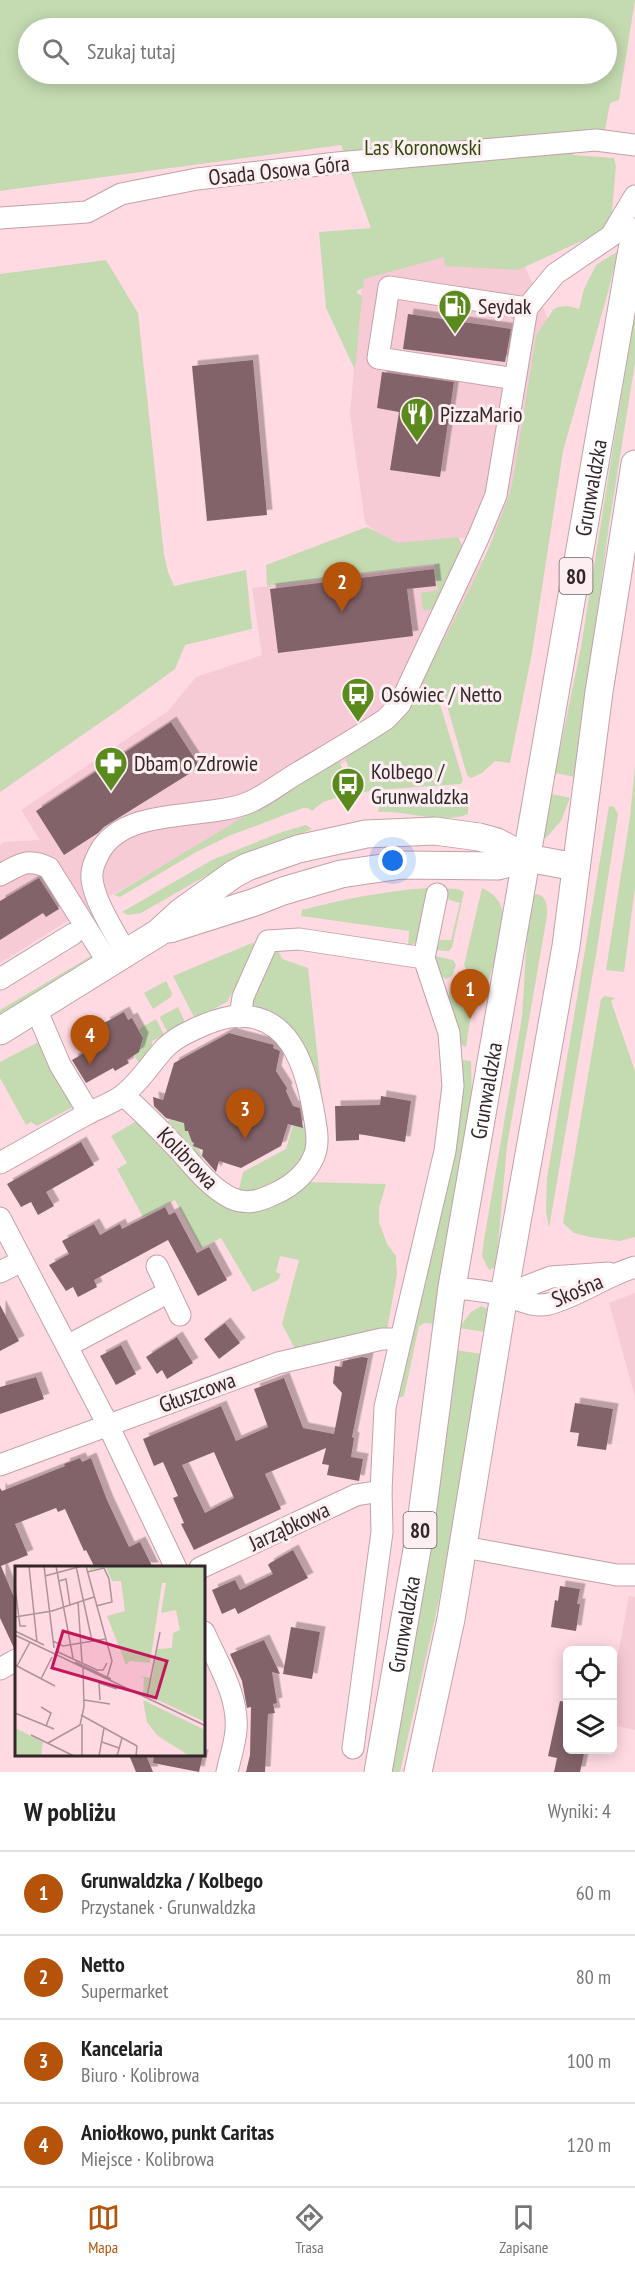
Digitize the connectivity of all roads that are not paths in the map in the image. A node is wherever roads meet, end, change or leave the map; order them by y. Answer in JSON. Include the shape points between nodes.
{"nodes":[{"id":1,"x":635,"y":144,"type":"edge"},
{"id":2,"x":635,"y":196,"type":"edge"},
{"id":3,"x":0,"y":218,"type":"edge"},
{"id":4,"x":635,"y":232,"type":"edge"},
{"id":5,"x":527,"y":308,"type":"junction"},
{"id":6,"x":515,"y":379,"type":"junction"},
{"id":7,"x":635,"y":464,"type":"edge"},
{"id":8,"x":527,"y":858,"type":"junction"},
{"id":9,"x":576,"y":867,"type":"junction"},
{"id":10,"x":0,"y":875,"type":"edge"},
{"id":11,"x":437,"y":894,"type":"dead end"},
{"id":12,"x":158,"y":933,"type":"junction"},
{"id":13,"x":73,"y":934,"type":"dead end"},
{"id":14,"x":117,"y":958,"type":"junction"},
{"id":15,"x":424,"y":958,"type":"junction"},
{"id":16,"x":0,"y":979,"type":"edge"},
{"id":17,"x":36,"y":1009,"type":"junction"},
{"id":18,"x":240,"y":1017,"type":"junction"},
{"id":19,"x":0,"y":1031,"type":"edge"},
{"id":20,"x":123,"y":1095,"type":"junction"},
{"id":21,"x":89,"y":1113,"type":"junction"},
{"id":22,"x":0,"y":1163,"type":"edge"},
{"id":23,"x":0,"y":1218,"type":"edge"},
{"id":24,"x":22,"y":1261,"type":"junction"},
{"id":25,"x":157,"y":1266,"type":"dead end"},
{"id":26,"x":625,"y":1270,"type":"edge"},
{"id":27,"x":0,"y":1272,"type":"edge"},
{"id":28,"x":452,"y":1287,"type":"junction"},
{"id":29,"x":169,"y":1292,"type":"junction"},
{"id":30,"x":504,"y":1295,"type":"junction"},
{"id":31,"x":180,"y":1315,"type":"dead end"},
{"id":32,"x":400,"y":1338,"type":"junction"},
{"id":33,"x":66,"y":1346,"type":"junction"},
{"id":34,"x":108,"y":1425,"type":"junction"},
{"id":35,"x":0,"y":1465,"type":"edge"},
{"id":36,"x":381,"y":1491,"type":"junction"},
{"id":37,"x":464,"y":1547,"type":"junction"},
{"id":38,"x":175,"y":1566,"type":"edge"},
{"id":39,"x":204,"y":1566,"type":"edge"},
{"id":40,"x":635,"y":1575,"type":"edge"},
{"id":41,"x":206,"y":1637,"type":"edge"},
{"id":42,"x":15,"y":1661,"type":"edge"},
{"id":43,"x":0,"y":1669,"type":"edge"},
{"id":44,"x":353,"y":1748,"type":"dead end"},
{"id":45,"x":227,"y":1772,"type":"edge"},
{"id":46,"x":378,"y":1772,"type":"edge"},
{"id":47,"x":417,"y":1772,"type":"edge"}],
"edges":[{"from":1,"to":3,"type":"street","name":"Osada Osowa Góra","via":[[596,140],[197,179],[121,194],[87,212]]},
{"from":2,"to":5,"type":"street","via":[[611,236],[555,274]]},
{"from":4,"to":8,"type":"main road","name":"Grunwaldzka","number":"80"},
{"from":5,"to":6,"type":"street"},
{"from":5,"to":6,"type":"street","via":[[389,286],[378,358]]},
{"from":6,"to":14,"type":"street","via":[[496,495],[400,704],[386,719],[250,802],[224,810],[144,821],[110,838],[93,864],[92,879]]},
{"from":7,"to":9,"type":"main road","name":"Grunwaldzka","number":"80"},
{"from":8,"to":9,"type":"main road"},
{"from":8,"to":12,"type":"main road","via":[[498,866],[402,865],[341,874]]},
{"from":8,"to":12,"type":"main road","via":[[479,837],[435,831],[366,834],[298,849],[247,867],[181,912]]},
{"from":8,"to":28,"type":"main road","name":"Grunwaldzka","number":"80"},
{"from":9,"to":30,"type":"main road","name":"Grunwaldzka","number":"80","via":[[566,946]]},
{"from":10,"to":14,"type":"street","via":[[26,861],[49,868]]},
{"from":11,"to":15,"type":"street","name":"Grunwaldzka"},
{"from":12,"to":14,"type":"main road"},
{"from":13,"to":16,"type":"street"},
{"from":14,"to":17,"type":"main road"},
{"from":15,"to":18,"type":"street","via":[[299,939],[268,941],[243,997]]},
{"from":15,"to":32,"type":"street","name":"Grunwaldzka","via":[[449,1033],[453,1086],[445,1151]]},
{"from":17,"to":19,"type":"main road"},
{"from":17,"to":21,"type":"street","via":[[60,1065]]},
{"from":18,"to":20,"type":"street","name":"Kolibrowa","via":[[224,1018],[178,1038]]},
{"from":18,"to":20,"type":"street","name":"Kolibrowa","via":[[261,1020],[284,1033],[305,1072],[316,1150],[310,1166],[281,1191],[248,1202],[219,1191]]},
{"from":20,"to":21,"type":"street","name":"Kolibrowa"},
{"from":21,"to":22,"type":"street","name":"Kolibrowa"},
{"from":23,"to":24,"type":"street"},
{"from":24,"to":27,"type":"street"},
{"from":24,"to":33,"type":"street"},
{"from":25,"to":29,"type":"street"},
{"from":26,"to":30,"type":"street","name":"Skośna","via":[[547,1304],[531,1304]]},
{"from":28,"to":30,"type":"street","name":"Skośna"},
{"from":28,"to":46,"type":"main road","name":"Grunwaldzka","number":"80","via":[[419,1538]]},
{"from":29,"to":31,"type":"street"},
{"from":29,"to":33,"type":"street"},
{"from":30,"to":37,"type":"main road","name":"Grunwaldzka","number":"80"},
{"from":32,"to":34,"type":"street","name":"Głuszcowa","via":[[382,1338],[278,1363]]},
{"from":32,"to":36,"type":"street","name":"Grunwaldzka","via":[[385,1407]]},
{"from":33,"to":34,"type":"street"},
{"from":34,"to":35,"type":"street","name":"Głuszcowa"},
{"from":34,"to":38,"type":"street"},
{"from":36,"to":39,"type":"street","name":"Jarząbkowa","via":[[356,1495]]},
{"from":36,"to":44,"type":"street","name":"Grunwaldzka","via":[[382,1532]]},
{"from":37,"to":40,"type":"street"},
{"from":37,"to":47,"type":"main road","name":"Grunwaldzka","number":"80"},
{"from":41,"to":45,"type":"street","via":[[236,1714]]},
{"from":42,"to":43,"type":"street"}]}
